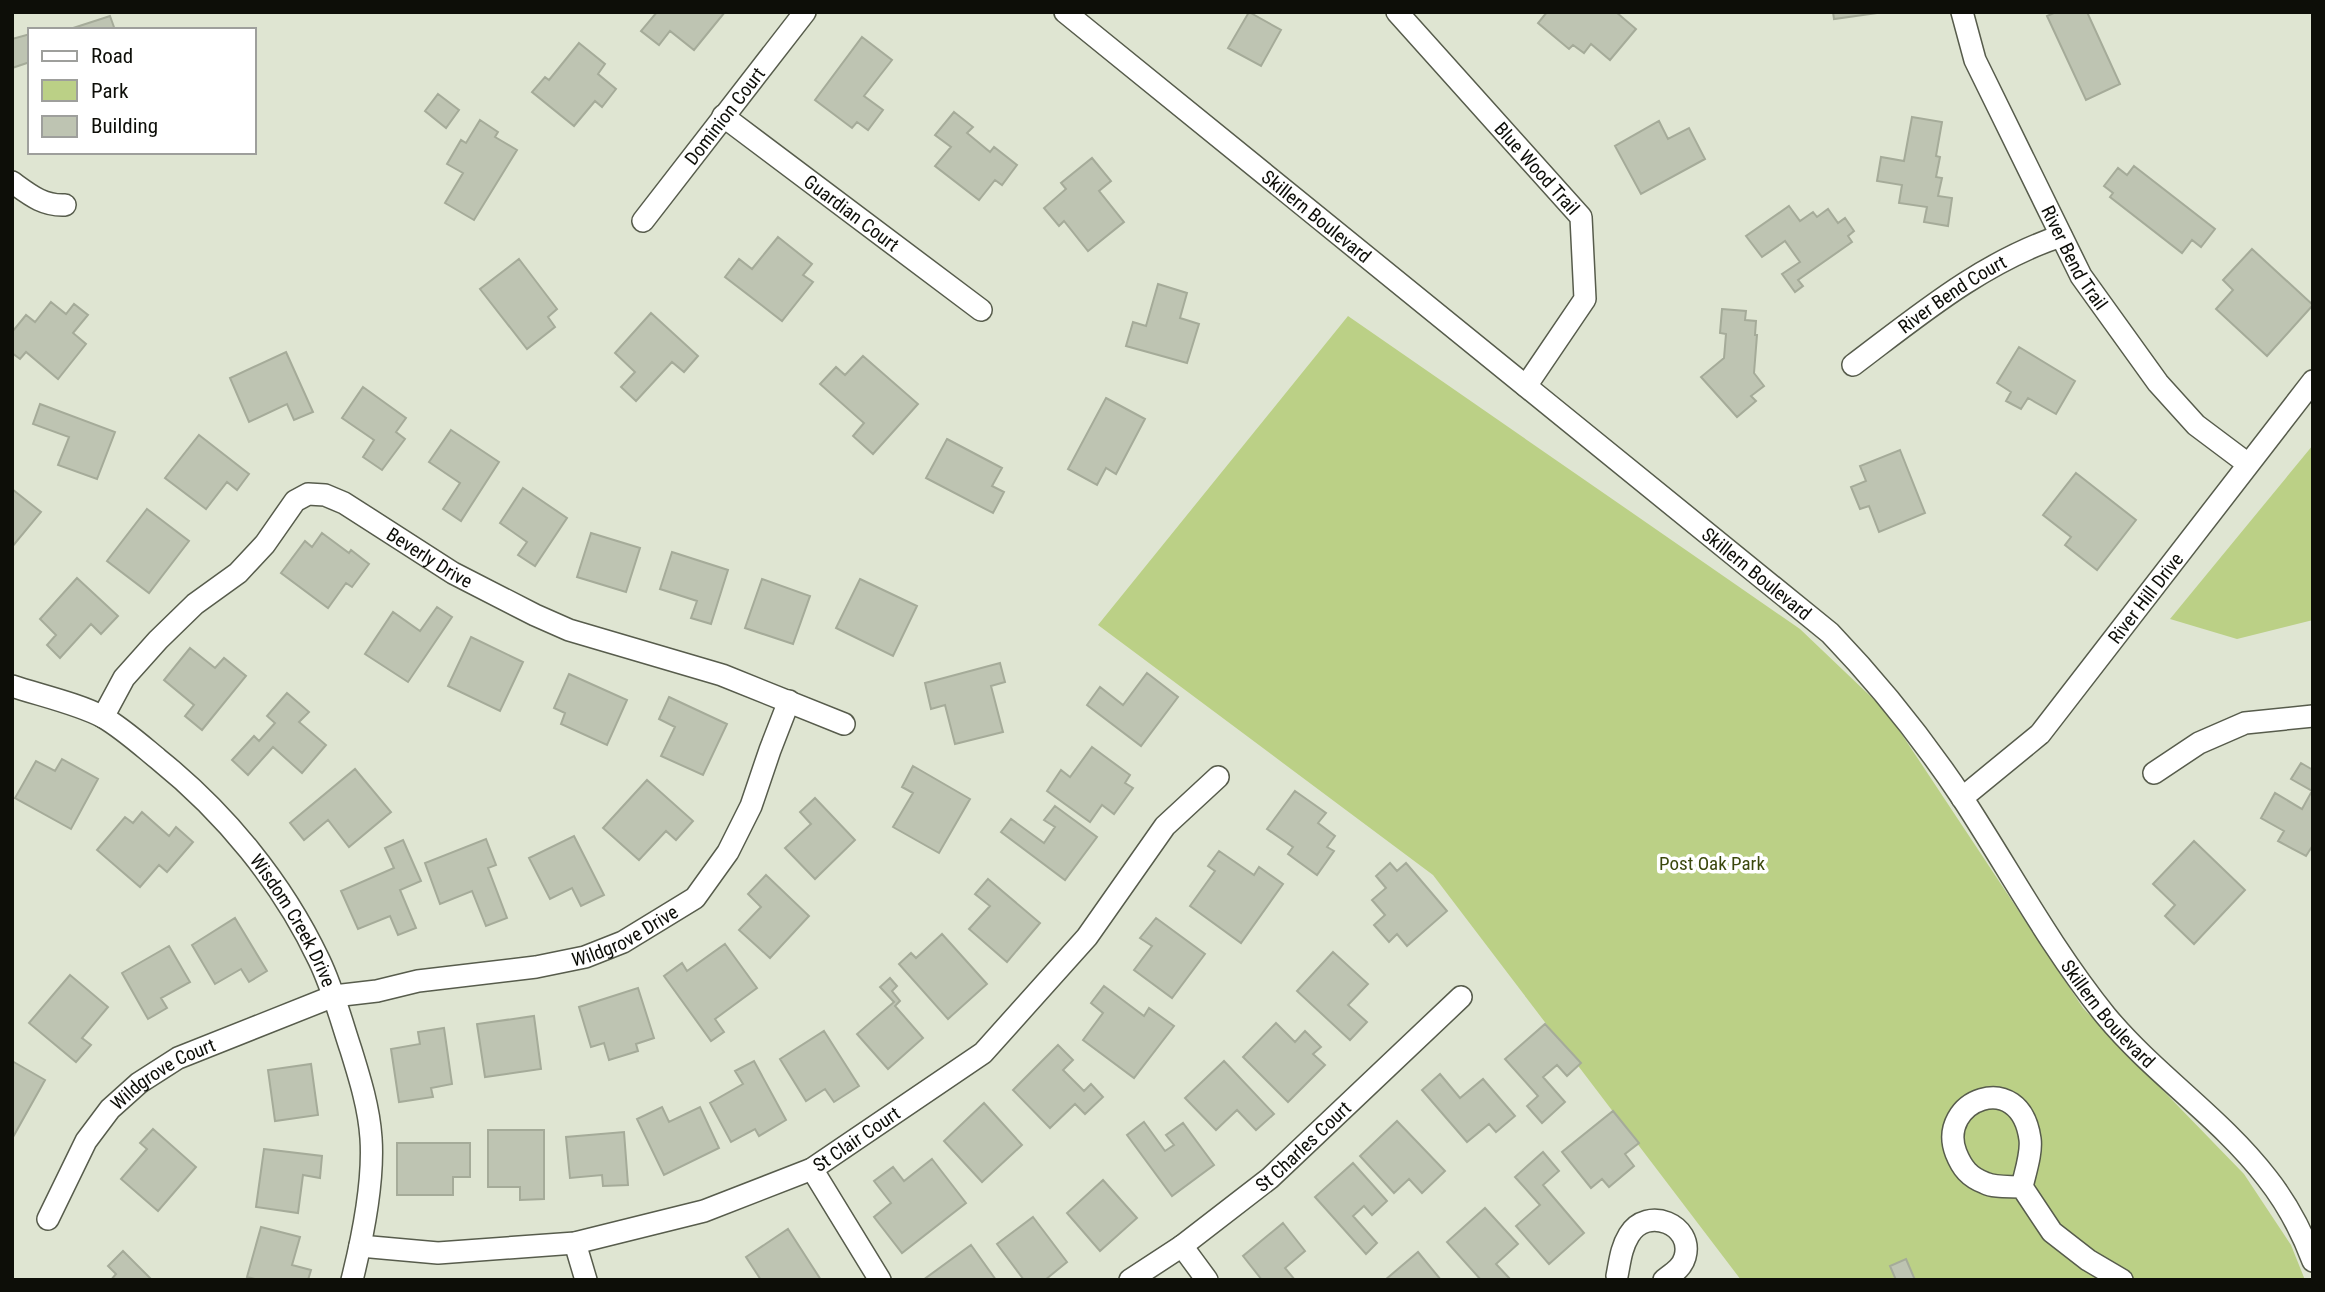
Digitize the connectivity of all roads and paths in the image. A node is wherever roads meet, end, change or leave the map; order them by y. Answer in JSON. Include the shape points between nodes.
{"nodes":[{"id":1,"x":805,"y":12,"type":"edge"},
{"id":2,"x":1065,"y":12,"type":"edge"},
{"id":3,"x":1397,"y":12,"type":"edge"},
{"id":4,"x":1962,"y":12,"type":"edge"},
{"id":5,"x":723,"y":116,"type":"junction"},
{"id":6,"x":12,"y":182,"type":"edge"},
{"id":7,"x":65,"y":205,"type":"dead end"},
{"id":8,"x":643,"y":221,"type":"dead end"},
{"id":9,"x":2061,"y":236,"type":"junction"},
{"id":10,"x":981,"y":310,"type":"dead end"},
{"id":11,"x":1853,"y":365,"type":"dead end"},
{"id":12,"x":2313,"y":381,"type":"edge"},
{"id":13,"x":1526,"y":386,"type":"junction"},
{"id":14,"x":2248,"y":464,"type":"junction"},
{"id":15,"x":12,"y":686,"type":"edge"},
{"id":16,"x":789,"y":701,"type":"junction"},
{"id":17,"x":2313,"y":716,"type":"edge"},
{"id":18,"x":103,"y":717,"type":"junction"},
{"id":19,"x":844,"y":724,"type":"dead end"},
{"id":20,"x":2154,"y":774,"type":"dead end"},
{"id":21,"x":1218,"y":777,"type":"dead end"},
{"id":22,"x":1962,"y":798,"type":"junction"},
{"id":23,"x":334,"y":996,"type":"junction"},
{"id":24,"x":1461,"y":997,"type":"dead end"},
{"id":25,"x":812,"y":1169,"type":"junction"},
{"id":26,"x":2022,"y":1187,"type":"junction"},
{"id":27,"x":48,"y":1219,"type":"dead end"},
{"id":28,"x":575,"y":1243,"type":"junction"},
{"id":29,"x":360,"y":1247,"type":"junction"},
{"id":30,"x":1182,"y":1247,"type":"junction"},
{"id":31,"x":2313,"y":1261,"type":"edge"},
{"id":32,"x":1619,"y":1279,"type":"edge"},
{"id":33,"x":352,"y":1280,"type":"edge"},
{"id":34,"x":586,"y":1280,"type":"edge"},
{"id":35,"x":880,"y":1280,"type":"edge"},
{"id":36,"x":1130,"y":1280,"type":"edge"},
{"id":37,"x":1207,"y":1280,"type":"edge"},
{"id":38,"x":1664,"y":1280,"type":"edge"},
{"id":39,"x":2122,"y":1280,"type":"edge"}],
"edges":[{"from":1,"to":5,"type":"street","name":"Dominion Court"},
{"from":2,"to":13,"type":"street","name":"Skillern Boulevard"},
{"from":3,"to":13,"type":"street","name":"Blue Wood Trail","via":[[1581,217],[1585,299]]},
{"from":4,"to":9,"type":"street","name":"River Bend Trail","via":[[1975,60]]},
{"from":5,"to":8,"type":"street","name":"Dominion Court"},
{"from":5,"to":10,"type":"street","name":"Guardian Court"},
{"from":6,"to":7,"type":"street","via":[[50,206]]},
{"from":9,"to":11,"type":"street","name":"River Bend Court","via":[[1967,280]]},
{"from":9,"to":14,"type":"street","name":"River Bend Trail","via":[[2081,276],[2158,383],[2196,425]]},
{"from":12,"to":14,"type":"street","name":"River Hill Drive"},
{"from":13,"to":22,"type":"street","name":"Skillern Boulevard","via":[[1830,633],[1902,712]]},
{"from":14,"to":22,"type":"street","name":"River Hill Drive","via":[[2040,734]]},
{"from":15,"to":18,"type":"street","name":"Wisdom Creek Drive"},
{"from":16,"to":18,"type":"street","name":"Beverly Drive","via":[[535,615],[453,573],[344,503],[308,494],[295,500],[238,573],[195,604],[158,640],[124,678]]},
{"from":16,"to":19,"type":"street","name":"Beverly Drive"},
{"from":16,"to":23,"type":"street","name":"Wildgrove Drive","via":[[751,806],[728,852],[695,898],[622,942],[585,957]]},
{"from":17,"to":20,"type":"street","via":[[2245,723],[2199,743]]},
{"from":18,"to":23,"type":"street","name":"Wisdom Creek Drive","via":[[187,782],[230,826],[297,919]]},
{"from":21,"to":25,"type":"street","name":"St Clair Court","via":[[1165,826],[1087,937],[984,1053]]},
{"from":22,"to":31,"type":"street","name":"Skillern Boulevard","via":[[2107,1017],[2267,1178]]},
{"from":23,"to":27,"type":"street","name":"Wildgrove Court","via":[[190,1054],[139,1083],[110,1109],[86,1141]]},
{"from":23,"to":29,"type":"street","name":"Wisdom Creek Drive","via":[[363,1090],[371,1135]]},
{"from":24,"to":30,"type":"street","name":"St Charles Court","via":[[1270,1178]]},
{"from":25,"to":28,"type":"street","name":"St Clair Court","via":[[704,1211]]},
{"from":25,"to":35,"type":"street"},
{"from":26,"to":26,"type":"street","via":[[2031,1142],[2024,1115],[2005,1099],[1987,1097],[1969,1105],[1956,1122],[1952,1143],[1963,1170],[1986,1184]]},
{"from":26,"to":39,"type":"street","via":[[2052,1232]]},
{"from":28,"to":29,"type":"street","name":"St Clair Court","via":[[438,1253]]},
{"from":28,"to":34,"type":"street"},
{"from":29,"to":33,"type":"street","name":"Wisdom Creek Drive"},
{"from":30,"to":36,"type":"street","name":"St Charles Court"},
{"from":30,"to":37,"type":"street"},
{"from":32,"to":38,"type":"street","via":[[1621,1251],[1630,1232],[1642,1222],[1656,1219],[1669,1222],[1686,1243],[1679,1269]]}]}
